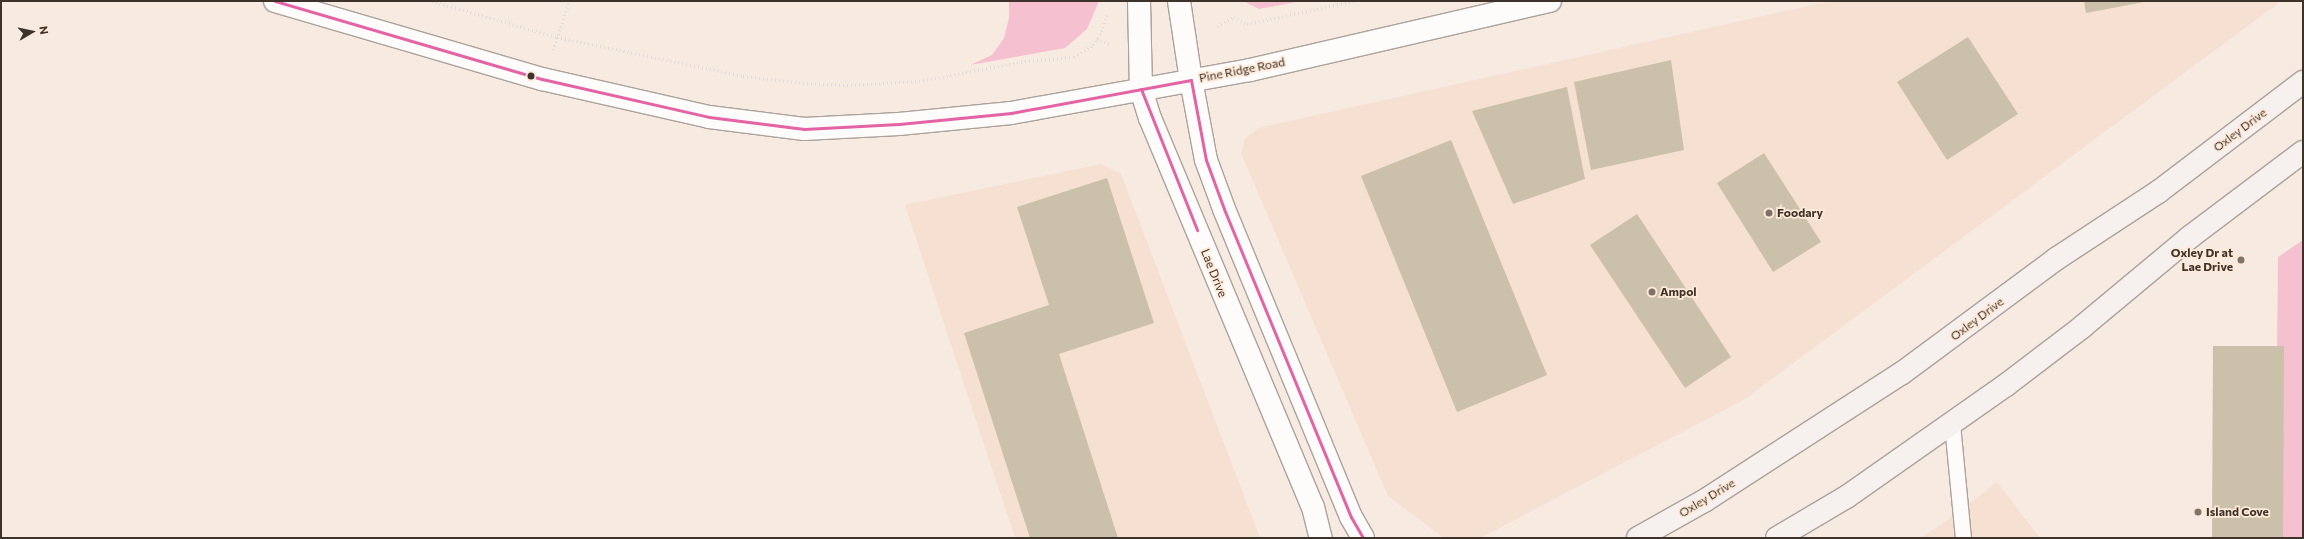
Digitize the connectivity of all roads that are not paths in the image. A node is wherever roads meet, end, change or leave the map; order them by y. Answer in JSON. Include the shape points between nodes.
{"nodes":[{"id":1,"x":275,"y":1,"type":"edge"},
{"id":2,"x":1138,"y":1,"type":"edge"},
{"id":3,"x":1180,"y":1,"type":"edge"},
{"id":4,"x":1550,"y":1,"type":"edge"},
{"id":5,"x":1191,"y":80,"type":"junction"},
{"id":6,"x":2303,"y":82,"type":"edge"},
{"id":7,"x":1141,"y":89,"type":"junction"},
{"id":8,"x":2303,"y":152,"type":"edge"},
{"id":9,"x":1952,"y":424,"type":"junction"},
{"id":10,"x":1321,"y":538,"type":"edge"},
{"id":11,"x":1363,"y":538,"type":"edge"},
{"id":12,"x":1638,"y":538,"type":"edge"},
{"id":13,"x":1777,"y":538,"type":"edge"},
{"id":14,"x":1963,"y":538,"type":"edge"}],
"edges":[{"from":1,"to":7,"type":"street","name":"Pine Ridge Road","via":[[542,79],[709,117],[804,129],[906,124],[1011,113]]},
{"from":2,"to":7,"type":"street","name":"Lae Drive"},
{"from":3,"to":5,"type":"street"},
{"from":4,"to":5,"type":"street","name":"Pine Ridge Road","via":[[1250,70]]},
{"from":5,"to":7,"type":"street","name":"Pine Ridge Road"},
{"from":5,"to":11,"type":"street","via":[[1206,160],[1224,209],[1351,517]]},
{"from":6,"to":12,"type":"main road","name":"Oxley Drive","via":[[2158,192],[2056,259],[1902,373],[1704,501]]},
{"from":7,"to":10,"type":"street","name":"Lae Drive","via":[[1150,118],[1313,507]]},
{"from":8,"to":9,"type":"main road","via":[[2190,237],[2078,330]]},
{"from":9,"to":13,"type":"main road","via":[[1848,496]]},
{"from":9,"to":14,"type":"lane"}]}
